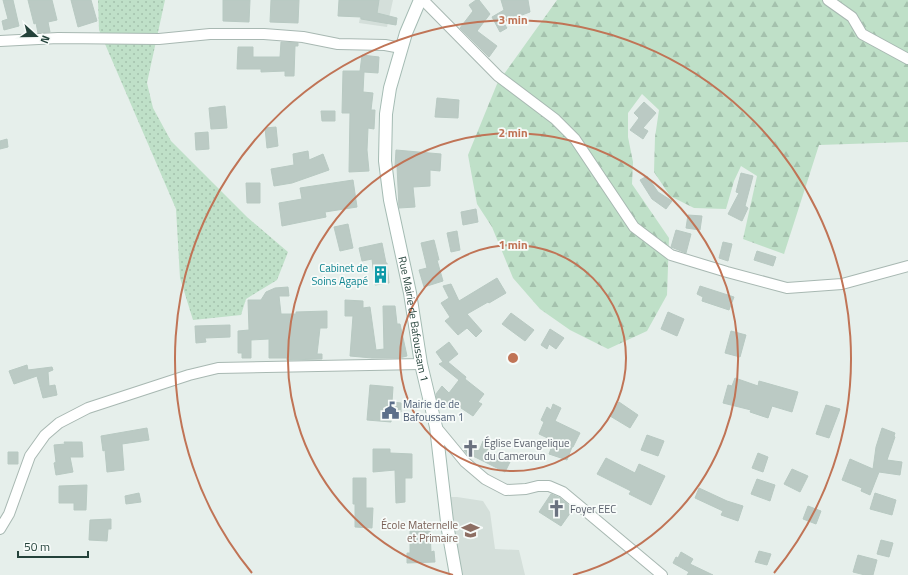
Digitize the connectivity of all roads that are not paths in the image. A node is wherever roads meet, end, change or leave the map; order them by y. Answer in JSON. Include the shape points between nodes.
{"nodes":[{"id":1,"x":421,"y":0,"type":"edge"},
{"id":2,"x":828,"y":0,"type":"edge"},
{"id":3,"x":0,"y":41,"type":"edge"},
{"id":4,"x":401,"y":48,"type":"junction"},
{"id":5,"x":908,"y":59,"type":"edge"},
{"id":6,"x":907,"y":263,"type":"edge"},
{"id":7,"x":421,"y":364,"type":"junction"},
{"id":8,"x":436,"y":427,"type":"junction"},
{"id":9,"x":0,"y":529,"type":"edge"},
{"id":10,"x":456,"y":575,"type":"edge"},
{"id":11,"x":662,"y":575,"type":"edge"}],
"edges":[{"from":1,"to":4,"type":"street","name":"Rue Mairie de Bafoussam 1"},
{"from":1,"to":6,"type":"street","via":[[498,76],[555,119],[576,139],[634,227],[671,255],[787,288],[842,284]]},
{"from":2,"to":5,"type":"street","via":[[852,17],[862,34]]},
{"from":3,"to":4,"type":"street","via":[[58,38],[159,39],[210,34],[264,34],[303,37],[338,44]]},
{"from":4,"to":7,"type":"street","name":"Rue Mairie de Bafoussam 1","via":[[386,114],[386,179],[410,292]]},
{"from":7,"to":8,"type":"street","name":"Rue Mairie de Bafoussam 1"},
{"from":7,"to":9,"type":"street","via":[[218,368],[88,408],[59,423],[45,434],[30,456],[9,514]]},
{"from":8,"to":10,"type":"street","name":"Rue Mairie de Bafoussam 1"},
{"from":8,"to":11,"type":"street","via":[[465,462],[485,479],[506,490],[549,486],[563,492]]}]}
